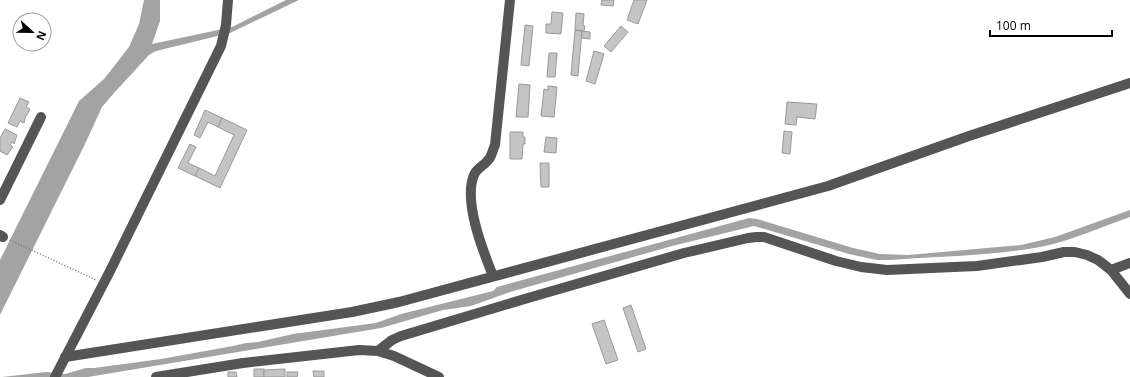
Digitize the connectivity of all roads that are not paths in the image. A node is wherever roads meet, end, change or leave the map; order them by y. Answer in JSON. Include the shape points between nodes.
{"nodes":[{"id":1,"x":228,"y":0,"type":"edge"},
{"id":2,"x":510,"y":0,"type":"edge"},
{"id":3,"x":1130,"y":83,"type":"edge"},
{"id":4,"x":41,"y":118,"type":"dead end"},
{"id":5,"x":0,"y":200,"type":"edge"},
{"id":6,"x":1130,"y":263,"type":"edge"},
{"id":7,"x":1110,"y":270,"type":"junction"},
{"id":8,"x":493,"y":276,"type":"junction"},
{"id":9,"x":1130,"y":294,"type":"edge"},
{"id":10,"x":378,"y":351,"type":"junction"},
{"id":11,"x":65,"y":357,"type":"junction"},
{"id":12,"x":56,"y":375,"type":"edge"},
{"id":13,"x":156,"y":377,"type":"edge"},
{"id":14,"x":439,"y":377,"type":"edge"}],
"edges":[{"from":1,"to":11,"type":"street","via":[[221,46]]},
{"from":2,"to":8,"type":"street","via":[[495,145],[490,158],[475,173],[471,186],[476,228]]},
{"from":3,"to":8,"type":"street","via":[[828,186]]},
{"from":4,"to":5,"type":"street"},
{"from":6,"to":7,"type":"street"},
{"from":7,"to":9,"type":"street"},
{"from":7,"to":10,"type":"street","via":[[1087,255],[1064,252],[977,266],[887,270],[836,261],[764,238],[748,238],[670,257],[409,334],[392,340]]},
{"from":8,"to":11,"type":"street","via":[[352,312]]},
{"from":10,"to":13,"type":"street","via":[[359,350],[264,361]]},
{"from":10,"to":14,"type":"street"},
{"from":11,"to":12,"type":"street"}]}
